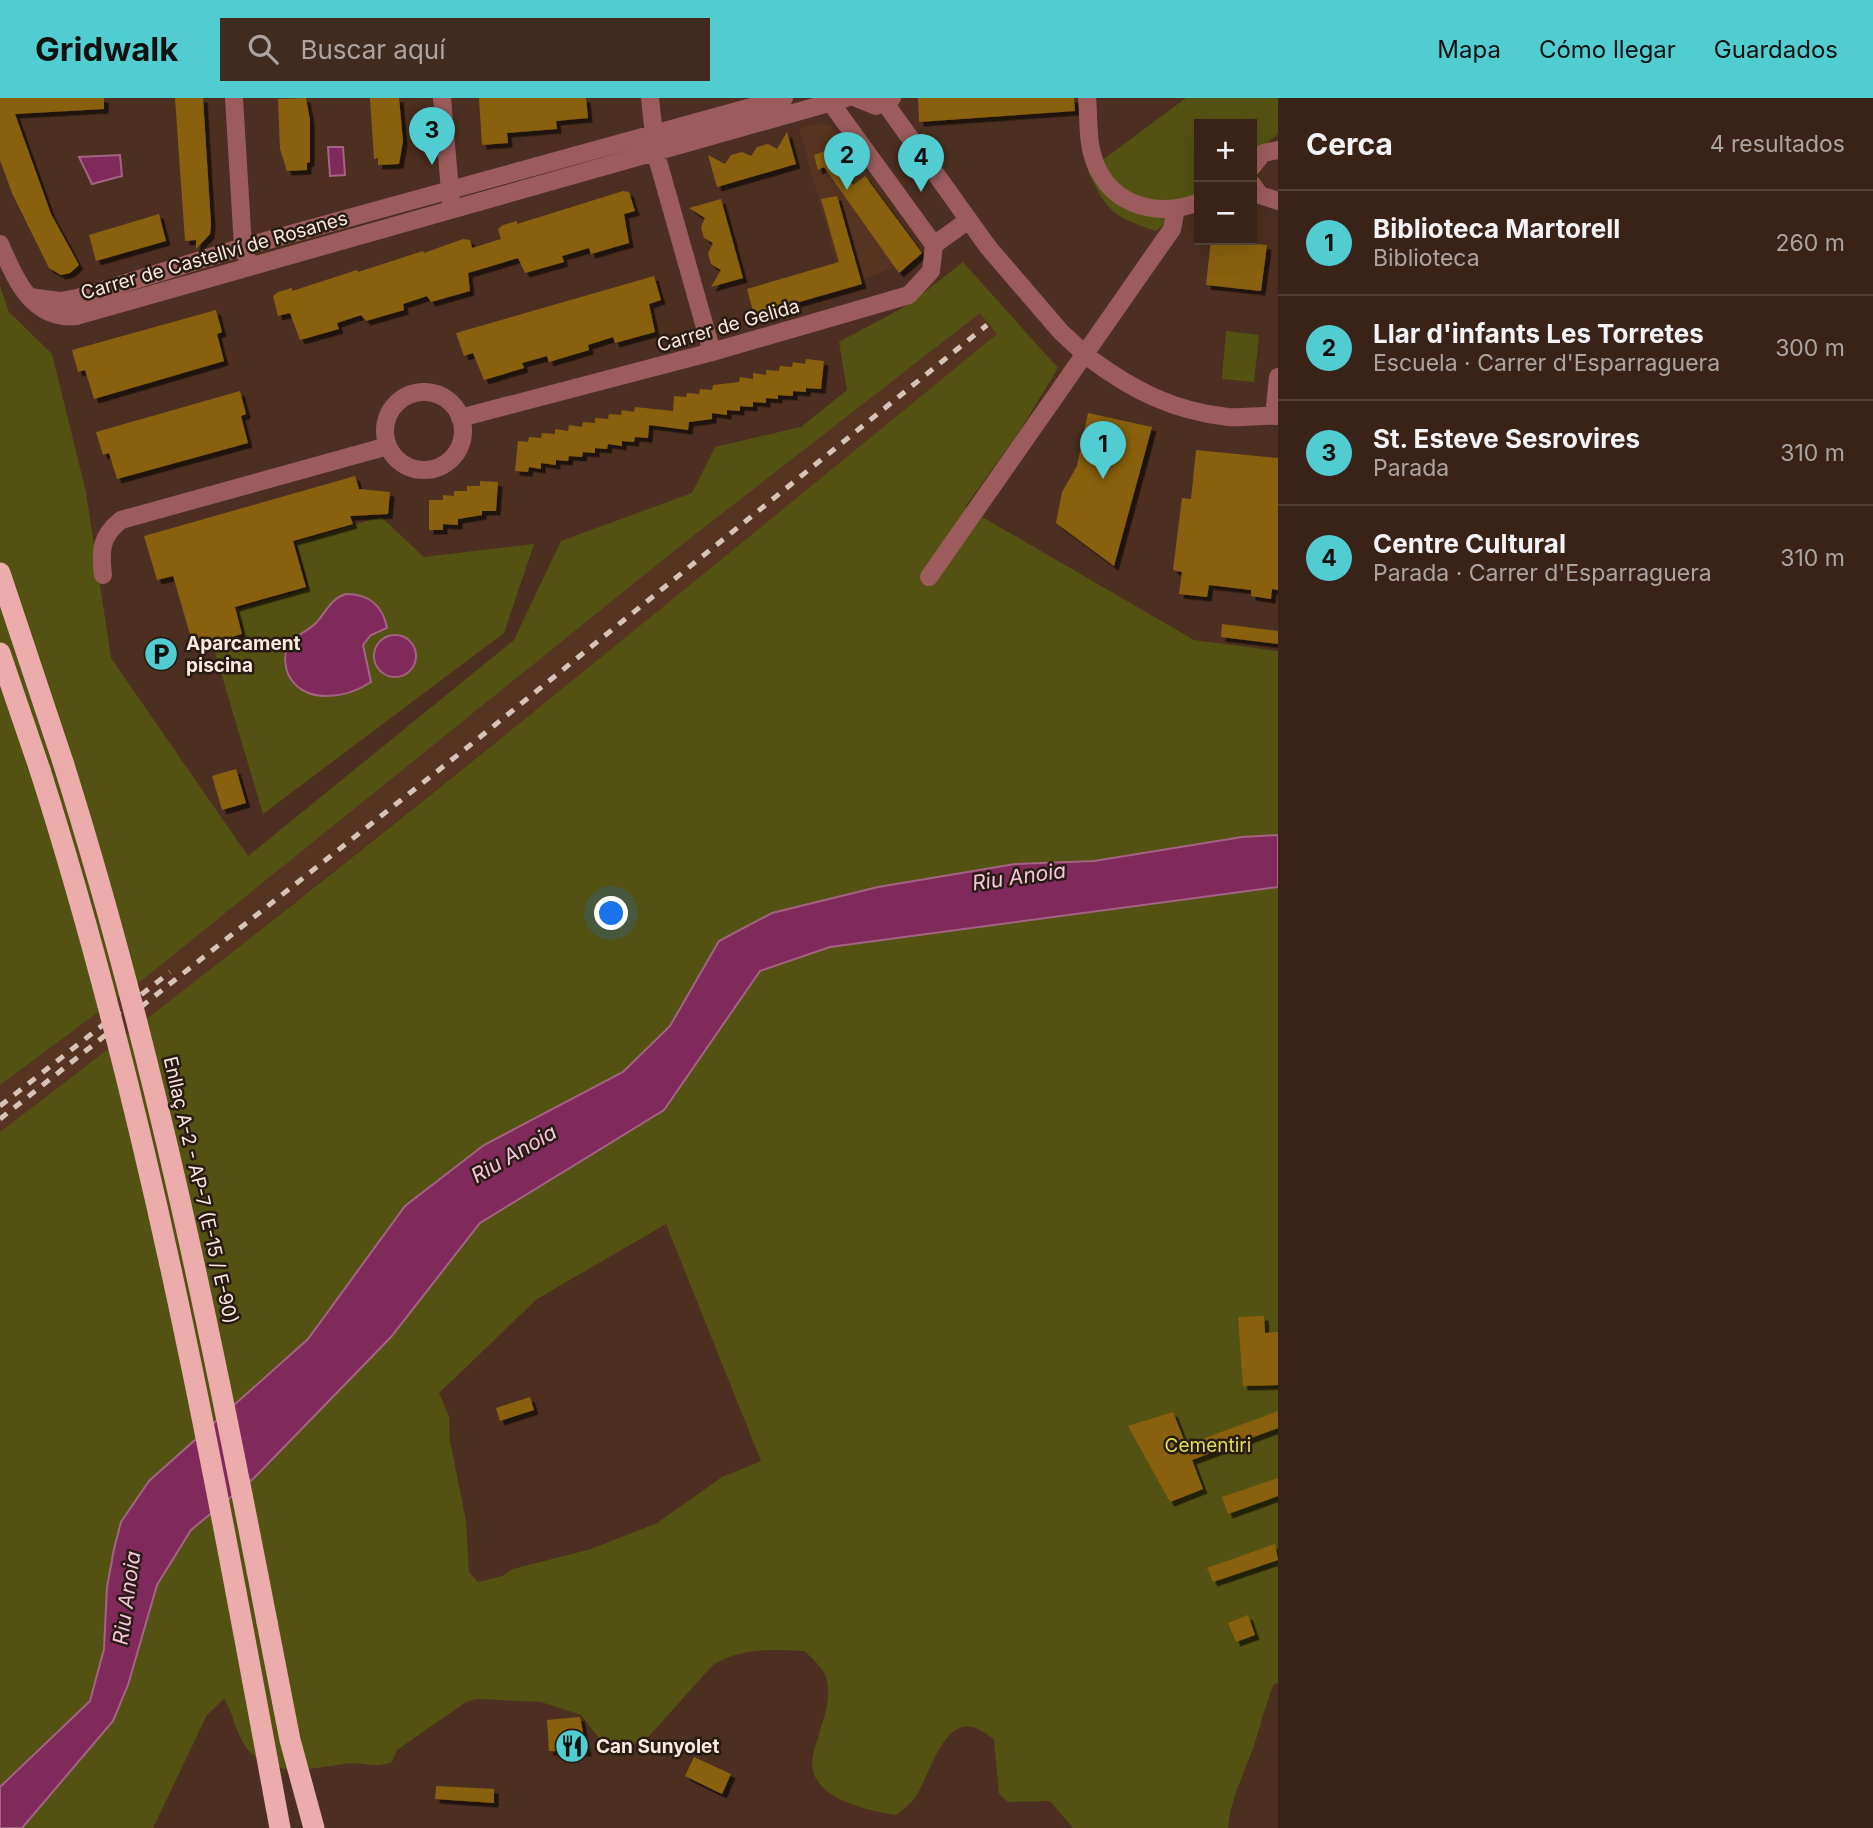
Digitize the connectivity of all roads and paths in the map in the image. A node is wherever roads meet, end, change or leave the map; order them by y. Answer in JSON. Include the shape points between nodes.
{"nodes":[{"id":1,"x":234,"y":98,"type":"edge"},
{"id":2,"x":442,"y":98,"type":"edge"},
{"id":3,"x":650,"y":98,"type":"edge"},
{"id":4,"x":785,"y":98,"type":"edge"},
{"id":5,"x":856,"y":98,"type":"edge"},
{"id":6,"x":1087,"y":98,"type":"edge"},
{"id":7,"x":838,"y":101,"type":"edge"},
{"id":8,"x":889,"y":101,"type":"edge"},
{"id":9,"x":652,"y":135,"type":"junction"},
{"id":10,"x":1278,"y":150,"type":"edge"},
{"id":11,"x":656,"y":154,"type":"junction"},
{"id":12,"x":1257,"y":160,"type":"edge"},
{"id":13,"x":1257,"y":191,"type":"edge"},
{"id":14,"x":451,"y":201,"type":"junction"},
{"id":15,"x":1278,"y":201,"type":"edge"},
{"id":16,"x":1194,"y":203,"type":"edge"},
{"id":17,"x":1176,"y":209,"type":"junction"},
{"id":18,"x":967,"y":221,"type":"junction"},
{"id":19,"x":0,"y":244,"type":"edge"},
{"id":20,"x":934,"y":245,"type":"junction"},
{"id":21,"x":243,"y":247,"type":"junction"},
{"id":22,"x":250,"y":267,"type":"junction"},
{"id":23,"x":29,"y":297,"type":"junction"},
{"id":24,"x":712,"y":352,"type":"junction"},
{"id":25,"x":1278,"y":377,"type":"edge"},
{"id":26,"x":1276,"y":416,"type":"edge"},
{"id":27,"x":460,"y":418,"type":"junction"},
{"id":28,"x":388,"y":446,"type":"junction"},
{"id":29,"x":0,"y":573,"type":"edge"},
{"id":30,"x":103,"y":575,"type":"dead end"},
{"id":31,"x":929,"y":577,"type":"dead end"},
{"id":32,"x":0,"y":653,"type":"edge"},
{"id":33,"x":280,"y":1828,"type":"edge"},
{"id":34,"x":314,"y":1828,"type":"edge"}],
"edges":[{"from":1,"to":21,"type":"street"},
{"from":2,"to":14,"type":"street"},
{"from":3,"to":9,"type":"street"},
{"from":4,"to":9,"type":"street","name":"Carrer de Castellví de Rosanes"},
{"from":5,"to":8,"type":"street","via":[[867,105]]},
{"from":6,"to":17,"type":"street","via":[[1092,153],[1106,184],[1127,202],[1158,211]]},
{"from":7,"to":11,"type":"street","name":"Carrer de Castellví de Rosanes"},
{"from":7,"to":20,"type":"street"},
{"from":8,"to":18,"type":"street"},
{"from":9,"to":11,"type":"street"},
{"from":9,"to":14,"type":"street","name":"Carrer de Castellví de Rosanes"},
{"from":10,"to":12,"type":"street","via":[[1263,153]]},
{"from":11,"to":14,"type":"street","name":"Carrer de Castellví de Rosanes"},
{"from":11,"to":24,"type":"street"},
{"from":13,"to":15,"type":"street"},
{"from":14,"to":21,"type":"street","name":"Carrer de Castellví de Rosanes"},
{"from":14,"to":22,"type":"street","name":"Carrer de Castellví de Rosanes"},
{"from":16,"to":17,"type":"street"},
{"from":17,"to":31,"type":"street","via":[[1172,229]]},
{"from":18,"to":20,"type":"street"},
{"from":18,"to":26,"type":"street","bridge":true,"via":[[1061,332],[1126,386],[1186,410]]},
{"from":19,"to":23,"type":"street"},
{"from":20,"to":24,"type":"street","name":"Carrer de Gelida","via":[[931,271],[909,295]]},
{"from":21,"to":22,"type":"street"},
{"from":21,"to":23,"type":"street","name":"Carrer de Castellví de Rosanes","via":[[77,298]]},
{"from":22,"to":23,"type":"street","name":"Carrer de Castellví de Rosanes","via":[[76,316],[50,315]]},
{"from":24,"to":27,"type":"street","name":"Carrer de Gelida"},
{"from":25,"to":26,"type":"street"},
{"from":27,"to":28,"type":"street","via":[[460,444],[444,464],[418,469],[406,466]]},
{"from":27,"to":28,"type":"street","via":[[454,407],[434,394],[409,395],[399,401],[386,422]]},
{"from":28,"to":30,"type":"street","via":[[121,520],[103,540]]},
{"from":29,"to":34,"type":"highway","name":"Enllaç A-2 - AP-7 (E-15 / E-90)","bridge":true,"via":[[123,963],[174,1167],[290,1740]]},
{"from":32,"to":33,"type":"highway","bridge":true,"via":[[85,920],[148,1166],[195,1383]]}]}
